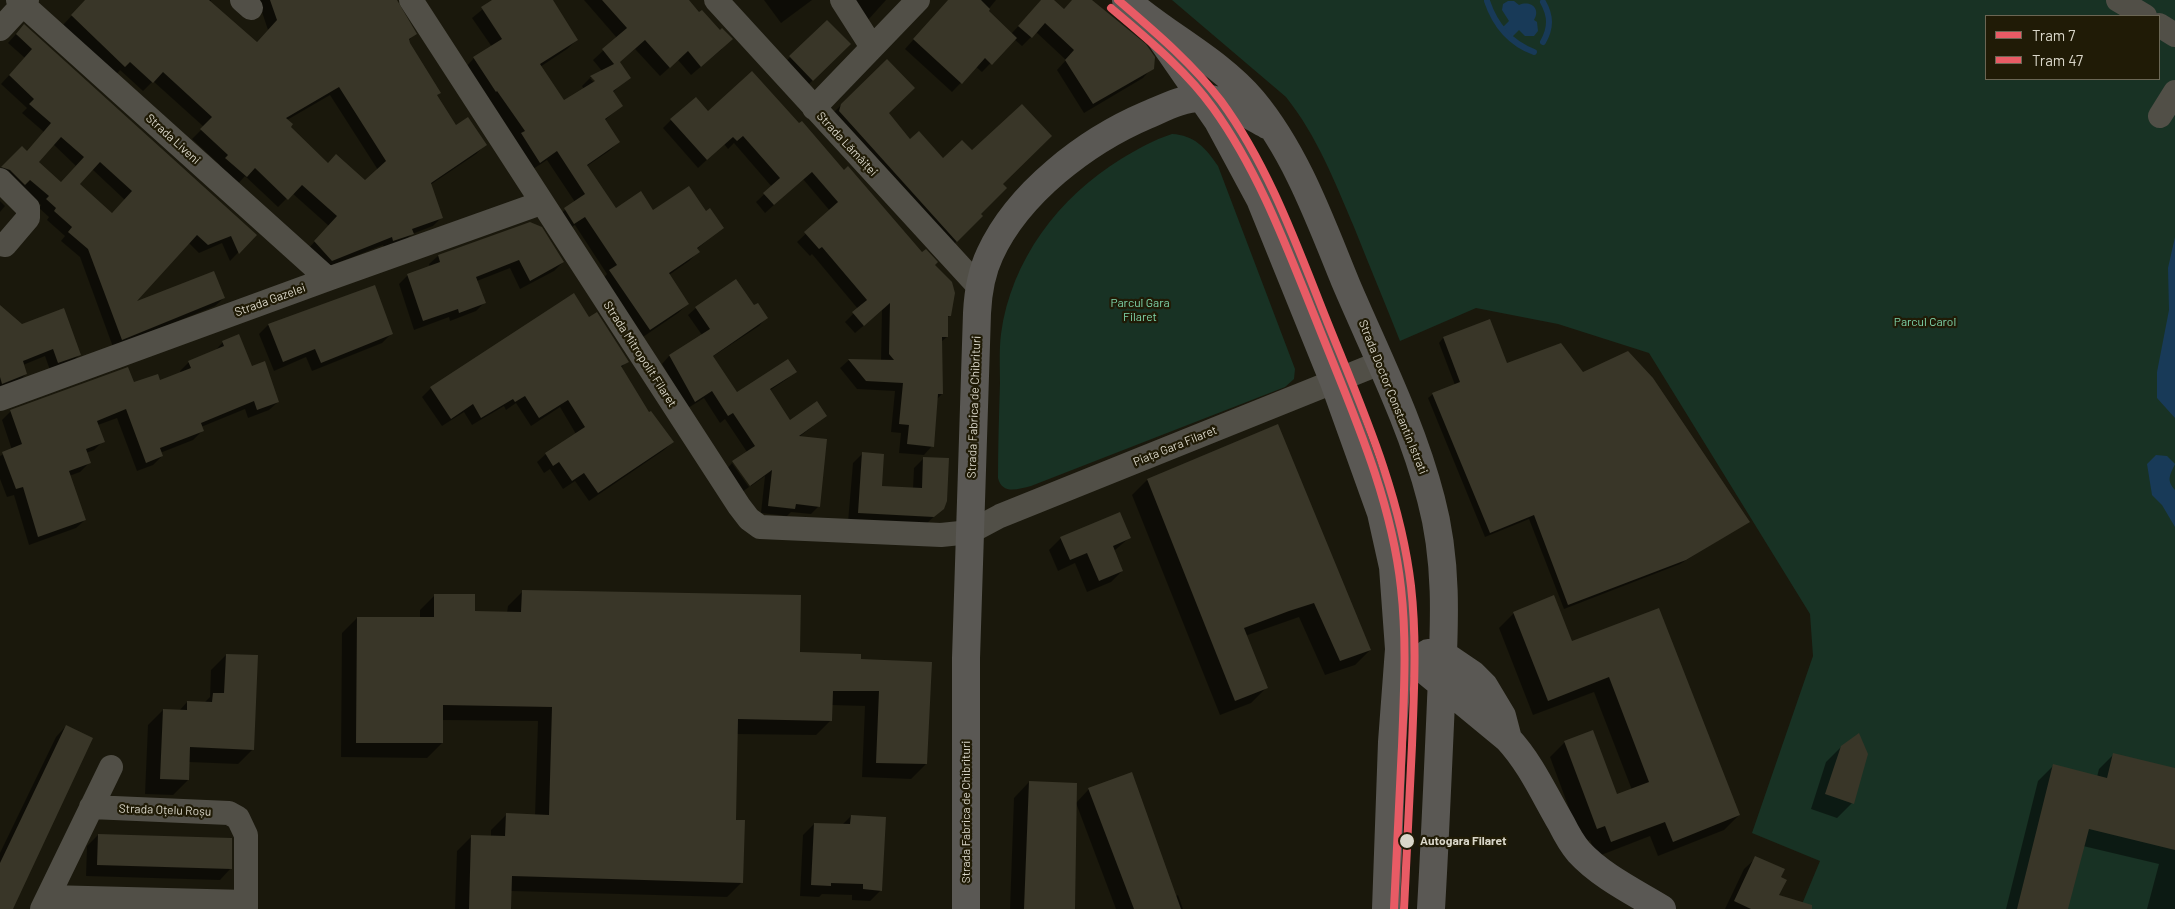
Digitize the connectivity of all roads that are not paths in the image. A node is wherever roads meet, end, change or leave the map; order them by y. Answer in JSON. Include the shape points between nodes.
{"nodes":[{"id":1,"x":411,"y":0,"type":"edge"},
{"id":2,"x":716,"y":0,"type":"edge"},
{"id":3,"x":842,"y":0,"type":"edge"},
{"id":4,"x":918,"y":0,"type":"edge"},
{"id":5,"x":1126,"y":0,"type":"edge"},
{"id":6,"x":2118,"y":0,"type":"edge"},
{"id":7,"x":22,"y":1,"type":"edge"},
{"id":8,"x":2143,"y":15,"type":"edge"},
{"id":9,"x":1149,"y":20,"type":"junction"},
{"id":10,"x":2160,"y":26,"type":"edge"},
{"id":11,"x":0,"y":29,"type":"edge"},
{"id":12,"x":2175,"y":35,"type":"edge"},
{"id":13,"x":872,"y":47,"type":"junction"},
{"id":14,"x":2175,"y":92,"type":"edge"},
{"id":15,"x":1203,"y":98,"type":"junction"},
{"id":16,"x":814,"y":108,"type":"junction"},
{"id":17,"x":2160,"y":116,"type":"dead end"},
{"id":18,"x":1271,"y":127,"type":"junction"},
{"id":19,"x":0,"y":180,"type":"edge"},
{"id":20,"x":541,"y":203,"type":"junction"},
{"id":21,"x":0,"y":244,"type":"edge"},
{"id":22,"x":328,"y":279,"type":"junction"},
{"id":23,"x":979,"y":287,"type":"junction"},
{"id":24,"x":1380,"y":362,"type":"junction"},
{"id":25,"x":1334,"y":382,"type":"junction"},
{"id":26,"x":0,"y":399,"type":"edge"},
{"id":27,"x":970,"y":532,"type":"junction"},
{"id":28,"x":1398,"y":649,"type":"junction"},
{"id":29,"x":1444,"y":655,"type":"junction"},
{"id":30,"x":1442,"y":685,"type":"junction"},
{"id":31,"x":1508,"y":739,"type":"junction"},
{"id":32,"x":111,"y":767,"type":"dead end"},
{"id":33,"x":91,"y":807,"type":"junction"},
{"id":34,"x":45,"y":903,"type":"edge"},
{"id":35,"x":246,"y":906,"type":"edge"},
{"id":36,"x":966,"y":909,"type":"edge"},
{"id":37,"x":1386,"y":909,"type":"edge"},
{"id":38,"x":1431,"y":909,"type":"edge"},
{"id":39,"x":1662,"y":909,"type":"edge"}],
"edges":[{"from":1,"to":20,"type":"street","name":"Strada Mitropolit Filaret"},
{"from":2,"to":16,"type":"street","name":"Strada Lămâiței"},
{"from":3,"to":13,"type":"street"},
{"from":4,"to":13,"type":"street"},
{"from":5,"to":9,"type":"main road","name":"Strada Doctor Constantin Istrati"},
{"from":6,"to":8,"type":"street"},
{"from":7,"to":11,"type":"street"},
{"from":7,"to":22,"type":"street","name":"Strada Liveni"},
{"from":9,"to":15,"type":"main road","name":"Strada Doctor Constantin Istrati"},
{"from":9,"to":18,"type":"main road","name":"Strada Doctor Constantin Istrati","via":[[1220,69],[1252,100]]},
{"from":10,"to":12,"type":"street"},
{"from":13,"to":16,"type":"street"},
{"from":14,"to":17,"type":"street"},
{"from":15,"to":18,"type":"main road","name":"Strada Fabrica de Chibrituri","via":[[1222,103]]},
{"from":15,"to":23,"type":"main road","name":"Strada Fabrica de Chibrituri","via":[[1175,103],[1135,120],[1097,140],[1065,164],[1021,208],[1003,232],[990,255]]},
{"from":15,"to":25,"type":"main road","name":"Strada Doctor Constantin Istrati","via":[[1227,135],[1260,199]]},
{"from":16,"to":23,"type":"street","name":"Strada Lămâiței"},
{"from":18,"to":24,"type":"main road","name":"Strada Doctor Constantin Istrati","via":[[1315,209]]},
{"from":19,"to":21,"type":"street","via":[[28,208],[28,218],[5,245]]},
{"from":20,"to":22,"type":"street","name":"Strada Gazelei"},
{"from":20,"to":27,"type":"street","name":"Strada Mitropolit Filaret","via":[[739,506],[754,523],[768,529],[941,535]]},
{"from":22,"to":26,"type":"street","name":"Strada Gazelei"},
{"from":23,"to":27,"type":"main road","name":"Strada Fabrica de Chibrituri"},
{"from":24,"to":25,"type":"street","name":"Piața Gara Filaret"},
{"from":24,"to":29,"type":"main road","name":"Strada Doctor Constantin Istrati","via":[[1432,500],[1445,579]]},
{"from":25,"to":27,"type":"street","name":"Piața Gara Filaret","via":[[1000,516]]},
{"from":25,"to":28,"type":"main road","name":"Strada Doctor Constantin Istrati","via":[[1374,487],[1388,540],[1397,599]]},
{"from":27,"to":36,"type":"main road","name":"Strada Fabrica de Chibrituri","via":[[966,658]]},
{"from":28,"to":29,"type":"main road"},
{"from":28,"to":30,"type":"main road"},
{"from":28,"to":37,"type":"main road","name":"Strada Doctor Constantin Istrati"},
{"from":29,"to":30,"type":"main road","name":"Strada Doctor Constantin Istrati"},
{"from":29,"to":31,"type":"main road","via":[[1484,686],[1502,716]]},
{"from":30,"to":31,"type":"main road"},
{"from":30,"to":38,"type":"main road","name":"Strada Doctor Constantin Istrati"},
{"from":31,"to":39,"type":"main road","via":[[1531,768],[1579,852],[1596,867]]},
{"from":32,"to":33,"type":"street"},
{"from":33,"to":34,"type":"street"},
{"from":33,"to":35,"type":"street","name":"Strada Oțelu Roșu","via":[[229,813],[238,818],[246,835]]},
{"from":34,"to":35,"type":"street"}]}
